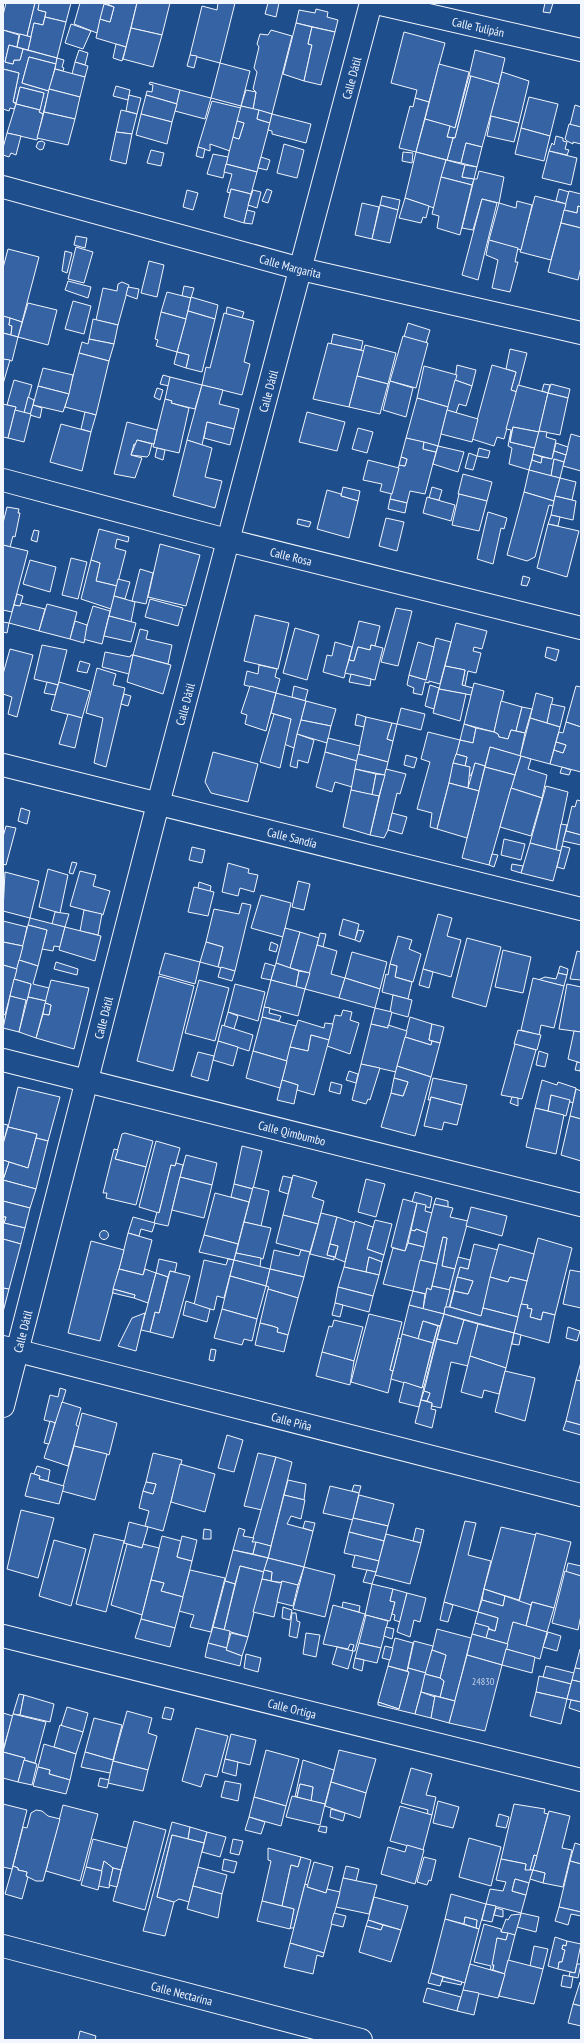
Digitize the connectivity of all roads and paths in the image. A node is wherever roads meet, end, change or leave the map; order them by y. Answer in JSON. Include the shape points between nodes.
{"nodes":[{"id":1,"x":371,"y":3,"type":"edge"},
{"id":2,"x":376,"y":3,"type":"edge"},
{"id":3,"x":581,"y":50,"type":"edge"},
{"id":4,"x":3,"y":187,"type":"edge"},
{"id":5,"x":301,"y":269,"type":"junction"},
{"id":6,"x":581,"y":333,"type":"edge"},
{"id":7,"x":3,"y":480,"type":"edge"},
{"id":8,"x":227,"y":540,"type":"junction"},
{"id":9,"x":581,"y":628,"type":"edge"},
{"id":10,"x":3,"y":765,"type":"edge"},
{"id":11,"x":158,"y":804,"type":"junction"},
{"id":12,"x":581,"y":909,"type":"edge"},
{"id":13,"x":3,"y":1060,"type":"edge"},
{"id":14,"x":85,"y":1082,"type":"junction"},
{"id":15,"x":581,"y":1205,"type":"edge"},
{"id":16,"x":10,"y":1349,"type":"edge"},
{"id":17,"x":3,"y":1406,"type":"edge"},
{"id":18,"x":581,"y":1495,"type":"edge"},
{"id":19,"x":3,"y":1636,"type":"edge"},
{"id":20,"x":581,"y":1780,"type":"edge"},
{"id":21,"x":3,"y":1946,"type":"edge"},
{"id":22,"x":361,"y":2040,"type":"edge"}],
"edges":[{"from":1,"to":5,"type":"street","name":"Calle Dátil"},
{"from":2,"to":3,"type":"street","name":"Calle Tulipán"},
{"from":4,"to":5,"type":"street","name":"Calle Margarita"},
{"from":5,"to":6,"type":"street","name":"Calle Margarita"},
{"from":5,"to":8,"type":"street","name":"Calle Dátil"},
{"from":7,"to":8,"type":"street","name":"Calle Rosa"},
{"from":8,"to":9,"type":"street","name":"Calle Rosa"},
{"from":8,"to":11,"type":"street","name":"Calle Dátil"},
{"from":10,"to":11,"type":"street","name":"Calle Sandía"},
{"from":11,"to":12,"type":"street","name":"Calle Sandía"},
{"from":11,"to":14,"type":"street","name":"Calle Dátil"},
{"from":13,"to":14,"type":"street","name":"Calle Qimbumbo"},
{"from":14,"to":15,"type":"street","name":"Calle Qimbumbo"},
{"from":14,"to":16,"type":"street","name":"Calle Dátil"},
{"from":16,"to":17,"type":"street","name":"Calle Dátil"},
{"from":16,"to":18,"type":"street","name":"Calle Piña"},
{"from":19,"to":20,"type":"street","name":"Calle Ortiga"},
{"from":21,"to":22,"type":"street","name":"Calle Nectarina"}]}
